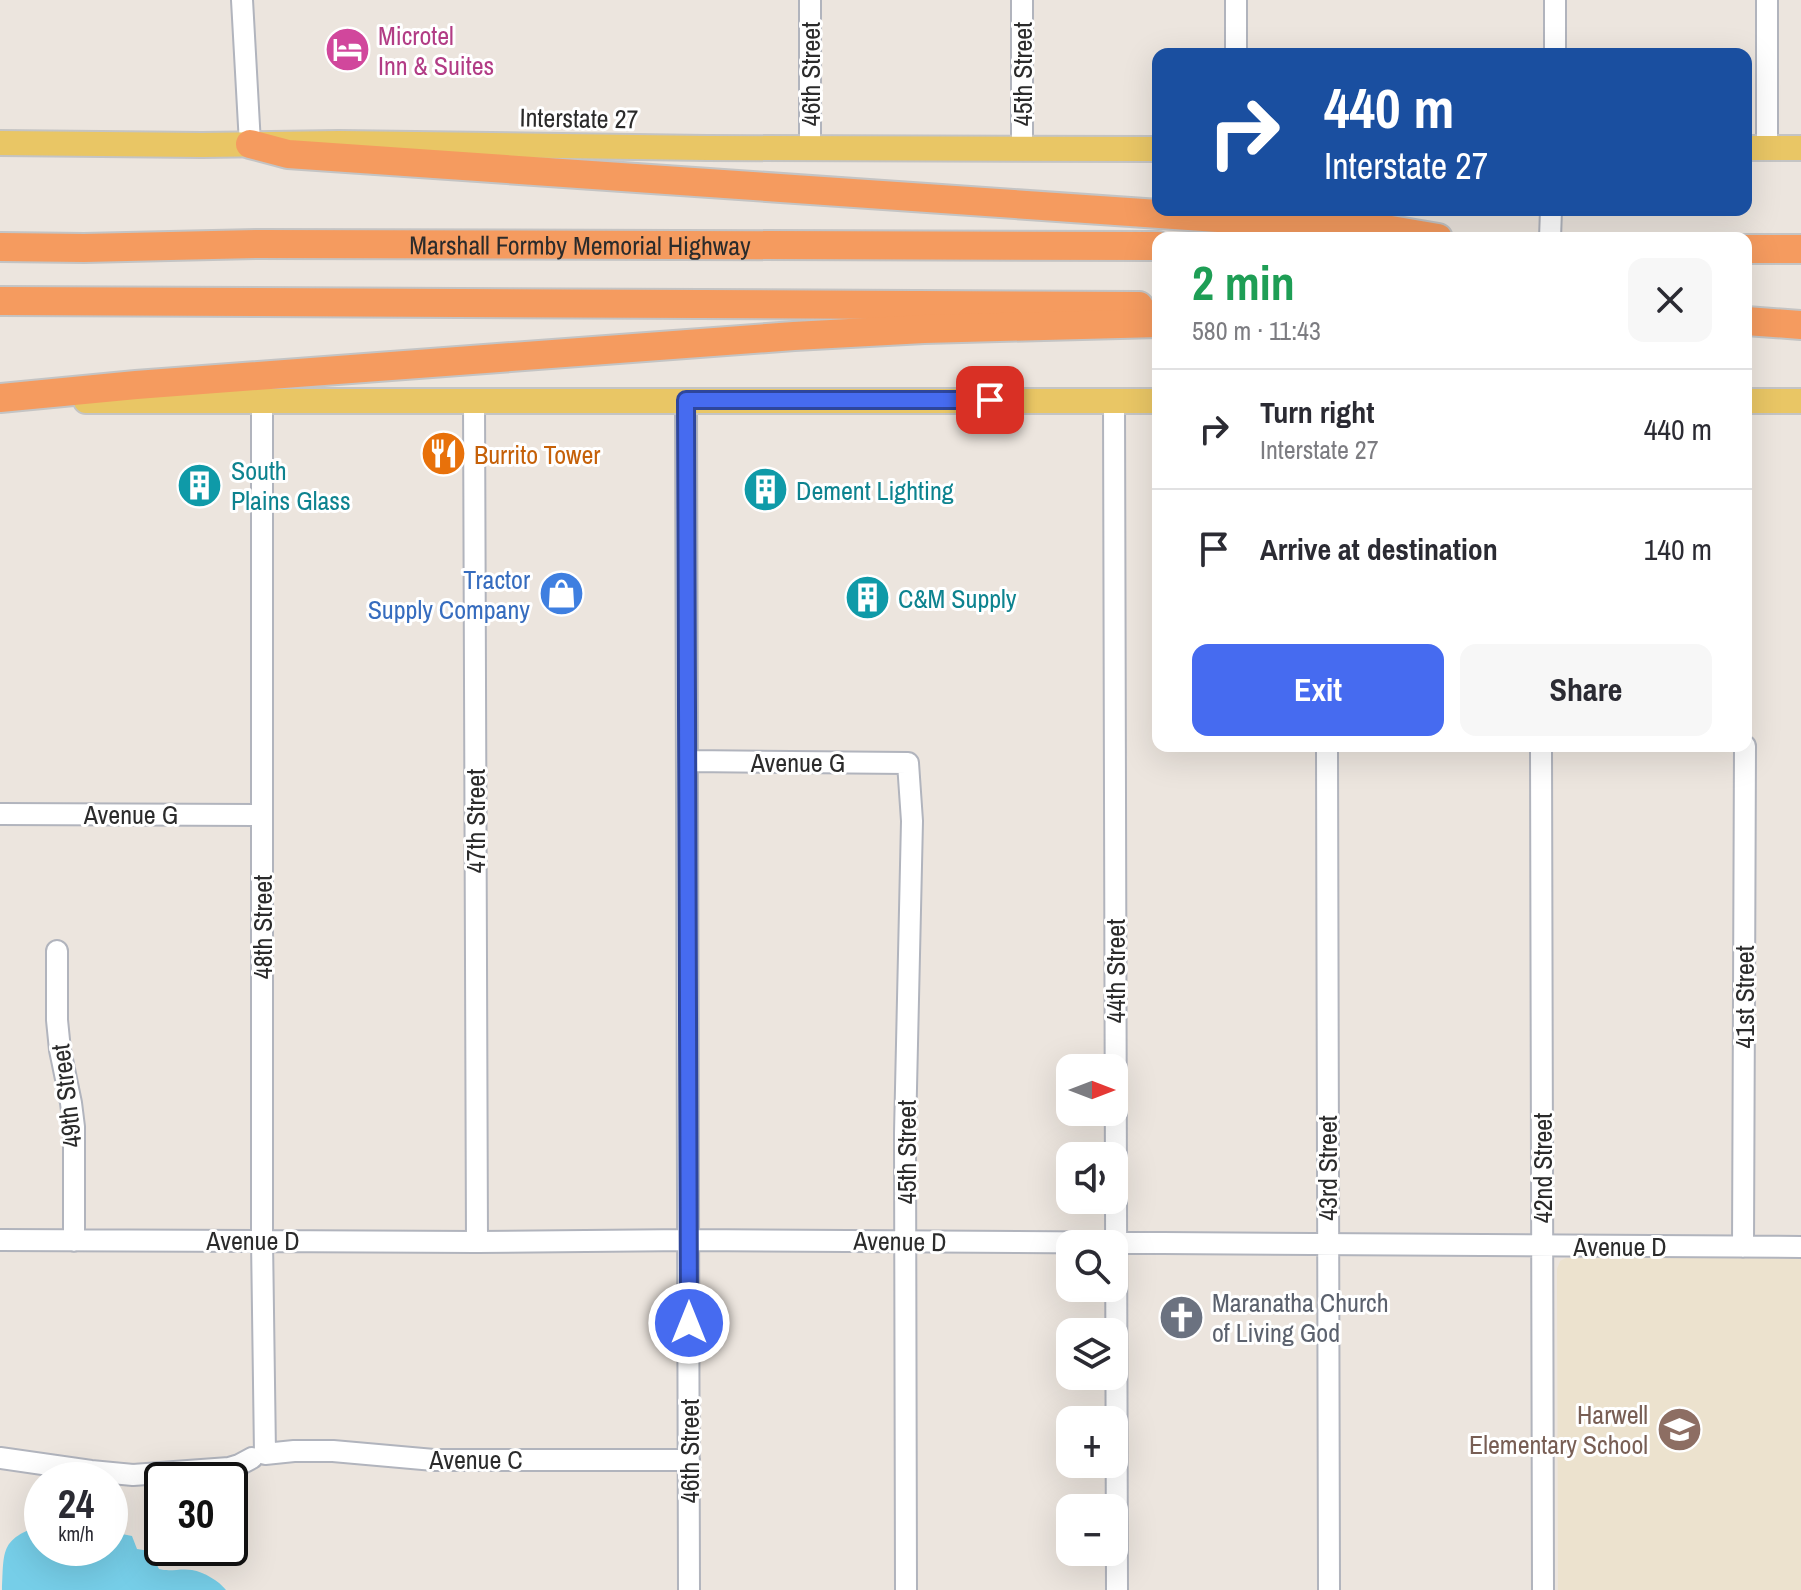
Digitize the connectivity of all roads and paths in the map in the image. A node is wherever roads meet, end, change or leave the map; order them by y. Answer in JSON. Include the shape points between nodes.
{"nodes":[{"id":1,"x":242,"y":0,"type":"edge"},
{"id":2,"x":810,"y":0,"type":"edge"},
{"id":3,"x":1022,"y":0,"type":"edge"},
{"id":4,"x":1236,"y":0,"type":"edge"},
{"id":5,"x":1555,"y":0,"type":"edge"},
{"id":6,"x":1767,"y":0,"type":"edge"},
{"id":7,"x":1236,"y":48,"type":"edge"},
{"id":8,"x":1555,"y":48,"type":"edge"},
{"id":9,"x":0,"y":140,"type":"edge"},
{"id":10,"x":250,"y":144,"type":"junction"},
{"id":11,"x":810,"y":148,"type":"junction"},
{"id":12,"x":1022,"y":148,"type":"junction"},
{"id":13,"x":1756,"y":148,"type":"edge"},
{"id":14,"x":1801,"y":148,"type":"edge"},
{"id":15,"x":1152,"y":149,"type":"edge"},
{"id":16,"x":1152,"y":214,"type":"edge"},
{"id":17,"x":1188,"y":216,"type":"edge"},
{"id":18,"x":1403,"y":232,"type":"edge"},
{"id":19,"x":0,"y":240,"type":"edge"},
{"id":20,"x":1152,"y":246,"type":"edge"},
{"id":21,"x":0,"y":247,"type":"edge"},
{"id":22,"x":84,"y":248,"type":"junction"},
{"id":23,"x":1752,"y":249,"type":"edge"},
{"id":24,"x":1801,"y":249,"type":"edge"},
{"id":25,"x":0,"y":301,"type":"edge"},
{"id":26,"x":1152,"y":306,"type":"edge"},
{"id":27,"x":1752,"y":307,"type":"edge"},
{"id":28,"x":1801,"y":307,"type":"edge"},
{"id":29,"x":1752,"y":321,"type":"edge"},
{"id":30,"x":1152,"y":323,"type":"edge"},
{"id":31,"x":1801,"y":325,"type":"edge"},
{"id":32,"x":0,"y":399,"type":"edge"},
{"id":33,"x":474,"y":400,"type":"junction"},
{"id":34,"x":686,"y":400,"type":"junction"},
{"id":35,"x":1114,"y":400,"type":"junction"},
{"id":36,"x":262,"y":401,"type":"junction"},
{"id":37,"x":1152,"y":401,"type":"edge"},
{"id":38,"x":1752,"y":401,"type":"edge"},
{"id":39,"x":1801,"y":401,"type":"edge"},
{"id":40,"x":1327,"y":752,"type":"edge"},
{"id":41,"x":1541,"y":752,"type":"edge"},
{"id":42,"x":1745,"y":752,"type":"edge"},
{"id":43,"x":687,"y":761,"type":"junction"},
{"id":44,"x":908,"y":763,"type":"joint"},
{"id":45,"x":0,"y":814,"type":"edge"},
{"id":46,"x":262,"y":815,"type":"junction"},
{"id":47,"x":57,"y":951,"type":"dead end"},
{"id":48,"x":1116,"y":1230,"type":"edge"},
{"id":49,"x":0,"y":1240,"type":"edge"},
{"id":50,"x":262,"y":1240,"type":"junction"},
{"id":51,"x":689,"y":1240,"type":"junction"},
{"id":52,"x":74,"y":1241,"type":"junction"},
{"id":53,"x":905,"y":1241,"type":"junction"},
{"id":54,"x":477,"y":1242,"type":"junction"},
{"id":55,"x":1056,"y":1243,"type":"edge"},
{"id":56,"x":1128,"y":1244,"type":"edge"},
{"id":57,"x":1327,"y":1244,"type":"junction"},
{"id":58,"x":1542,"y":1246,"type":"junction"},
{"id":59,"x":1743,"y":1247,"type":"junction"},
{"id":60,"x":1801,"y":1247,"type":"edge"},
{"id":61,"x":1116,"y":1302,"type":"edge"},
{"id":62,"x":258,"y":1456,"type":"junction"},
{"id":63,"x":0,"y":1458,"type":"edge"},
{"id":64,"x":689,"y":1460,"type":"junction"},
{"id":65,"x":689,"y":1590,"type":"edge"},
{"id":66,"x":906,"y":1590,"type":"edge"},
{"id":67,"x":1117,"y":1590,"type":"edge"},
{"id":68,"x":1329,"y":1590,"type":"edge"},
{"id":69,"x":1543,"y":1590,"type":"edge"}],
"edges":[{"from":1,"to":10,"type":"street"},
{"from":2,"to":11,"type":"street","name":"46th Street"},
{"from":3,"to":12,"type":"street","name":"45th Street"},
{"from":4,"to":7,"type":"street"},
{"from":5,"to":8,"type":"street"},
{"from":6,"to":13,"type":"street"},
{"from":9,"to":10,"type":"main road","name":"Interstate 27"},
{"from":10,"to":11,"type":"main road","name":"Interstate 27"},
{"from":10,"to":16,"type":"highway","via":[[288,154]]},
{"from":11,"to":12,"type":"main road","name":"Interstate 27"},
{"from":12,"to":15,"type":"main road","name":"Interstate 27"},
{"from":13,"to":14,"type":"main road"},
{"from":17,"to":18,"type":"highway"},
{"from":19,"to":22,"type":"highway"},
{"from":20,"to":22,"type":"highway","name":"Marshall Formby Memorial Highway"},
{"from":21,"to":22,"type":"highway","name":"Marshall Formby Memorial Highway"},
{"from":23,"to":24,"type":"highway"},
{"from":25,"to":26,"type":"highway"},
{"from":27,"to":28,"type":"highway"},
{"from":29,"to":31,"type":"highway"},
{"from":30,"to":32,"type":"highway","via":[[808,335]]},
{"from":32,"to":36,"type":"main road"},
{"from":33,"to":34,"type":"main road"},
{"from":33,"to":36,"type":"main road"},
{"from":33,"to":54,"type":"street","name":"47th Street"},
{"from":34,"to":35,"type":"main road"},
{"from":34,"to":43,"type":"street","name":"46th Street"},
{"from":35,"to":37,"type":"main road"},
{"from":35,"to":48,"type":"street","name":"44th Street"},
{"from":36,"to":46,"type":"street","name":"48th Street"},
{"from":38,"to":39,"type":"main road"},
{"from":40,"to":57,"type":"street","name":"43rd Street"},
{"from":41,"to":58,"type":"street","name":"42nd Street"},
{"from":42,"to":59,"type":"street","name":"41st Street"},
{"from":43,"to":44,"type":"street","name":"Avenue G"},
{"from":43,"to":51,"type":"street","name":"46th Street"},
{"from":44,"to":53,"type":"street","name":"45th Street","via":[[912,821]]},
{"from":45,"to":46,"type":"street","name":"Avenue G"},
{"from":46,"to":50,"type":"street","name":"48th Street"},
{"from":47,"to":52,"type":"street","name":"49th Street","via":[[58,1035],[74,1127]]},
{"from":49,"to":52,"type":"street","name":"Avenue D"},
{"from":50,"to":52,"type":"street","name":"Avenue D"},
{"from":50,"to":54,"type":"street","name":"Avenue D"},
{"from":50,"to":62,"type":"street","name":"48th Street"},
{"from":51,"to":53,"type":"street","name":"Avenue D"},
{"from":51,"to":54,"type":"street","name":"Avenue D"},
{"from":51,"to":64,"type":"street","name":"46th Street"},
{"from":53,"to":55,"type":"street","name":"Avenue D"},
{"from":53,"to":66,"type":"street","name":"45th Street"},
{"from":56,"to":57,"type":"street","name":"Avenue D"},
{"from":57,"to":58,"type":"street","name":"Avenue D"},
{"from":57,"to":68,"type":"street","name":"43rd Street"},
{"from":58,"to":59,"type":"street","name":"Avenue D"},
{"from":58,"to":69,"type":"street","name":"42nd Street"},
{"from":59,"to":60,"type":"street","name":"Avenue D"},
{"from":61,"to":67,"type":"street","name":"44th Street"},
{"from":62,"to":63,"type":"street","name":"Avenue C","via":[[229,1468],[133,1475]]},
{"from":62,"to":64,"type":"street","name":"Avenue C","via":[[333,1451],[434,1460]]},
{"from":64,"to":65,"type":"street","name":"46th Street"}]}
